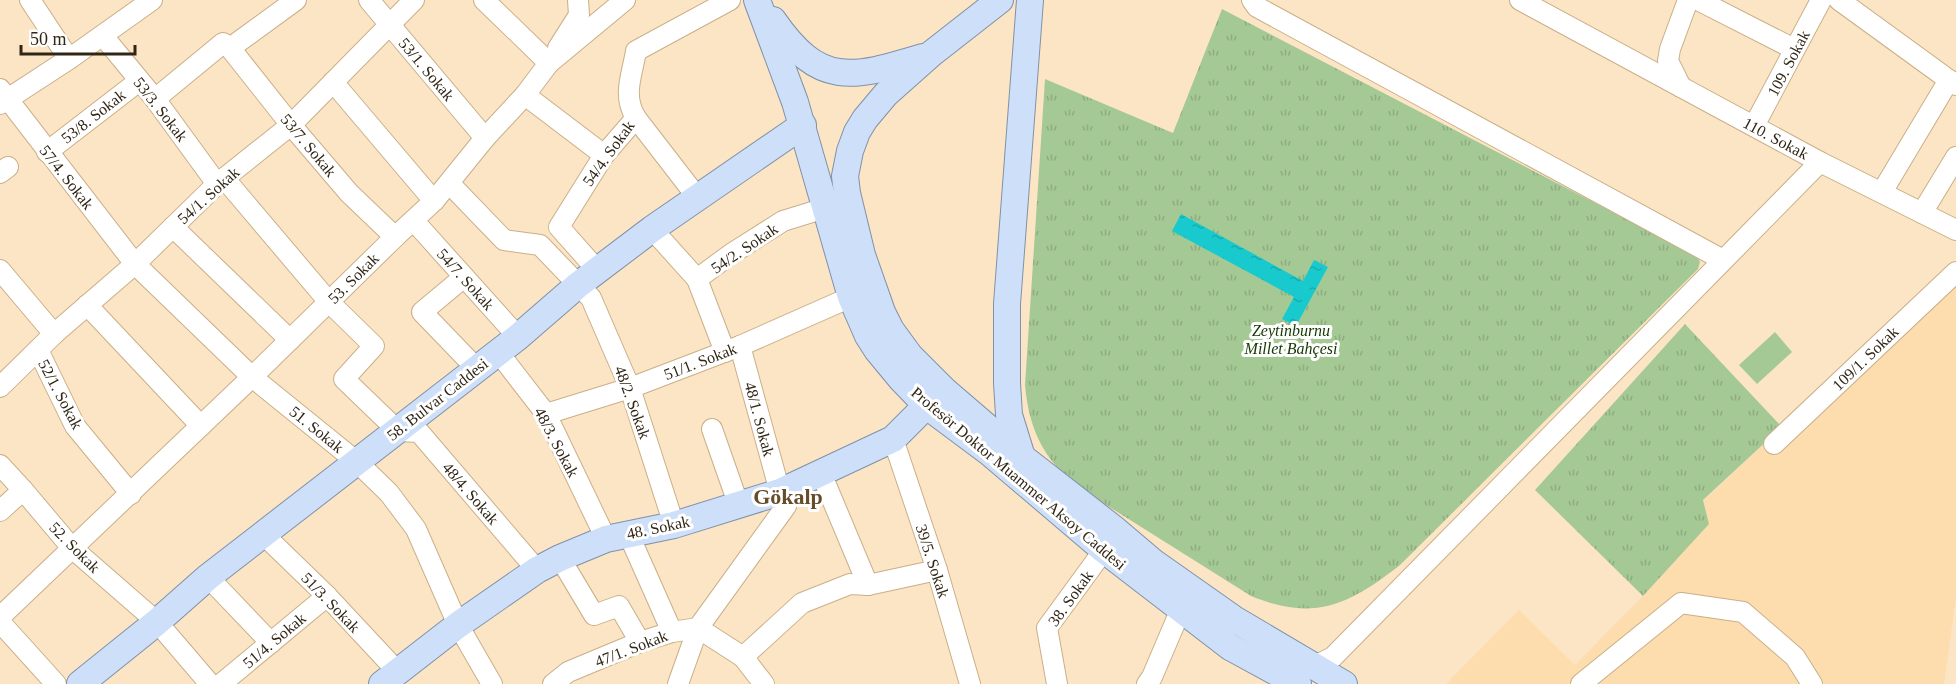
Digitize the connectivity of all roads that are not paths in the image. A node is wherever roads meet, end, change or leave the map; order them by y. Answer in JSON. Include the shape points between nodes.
{"nodes":[{"id":1,"x":30,"y":0,"type":"edge"},
{"id":2,"x":152,"y":0,"type":"edge"},
{"id":3,"x":296,"y":0,"type":"edge"},
{"id":4,"x":369,"y":0,"type":"edge"},
{"id":5,"x":414,"y":0,"type":"edge"},
{"id":6,"x":484,"y":0,"type":"edge"},
{"id":7,"x":578,"y":0,"type":"edge"},
{"id":8,"x":625,"y":0,"type":"edge"},
{"id":9,"x":730,"y":0,"type":"edge"},
{"id":10,"x":758,"y":0,"type":"edge"},
{"id":11,"x":1000,"y":0,"type":"edge"},
{"id":12,"x":1030,"y":0,"type":"edge"},
{"id":13,"x":1252,"y":0,"type":"edge"},
{"id":14,"x":1520,"y":0,"type":"edge"},
{"id":15,"x":1688,"y":0,"type":"edge"},
{"id":16,"x":1698,"y":0,"type":"edge"},
{"id":17,"x":1821,"y":0,"type":"edge"},
{"id":18,"x":1839,"y":0,"type":"edge"},
{"id":19,"x":390,"y":25,"type":"junction"},
{"id":20,"x":103,"y":36,"type":"junction"},
{"id":21,"x":230,"y":48,"type":"junction"},
{"id":22,"x":1794,"y":49,"type":"junction"},
{"id":23,"x":931,"y":54,"type":"junction"},
{"id":24,"x":69,"y":59,"type":"junction"},
{"id":25,"x":549,"y":63,"type":"junction"},
{"id":26,"x":139,"y":81,"type":"junction"},
{"id":27,"x":333,"y":82,"type":"junction"},
{"id":28,"x":1952,"y":83,"type":"edge"},
{"id":29,"x":1681,"y":87,"type":"junction"},
{"id":30,"x":525,"y":95,"type":"junction"},
{"id":31,"x":3,"y":98,"type":"edge"},
{"id":32,"x":154,"y":99,"type":"junction"},
{"id":33,"x":636,"y":118,"type":"junction"},
{"id":34,"x":291,"y":125,"type":"junction"},
{"id":35,"x":802,"y":125,"type":"junction"},
{"id":36,"x":1754,"y":126,"type":"junction"},
{"id":37,"x":485,"y":138,"type":"junction"},
{"id":38,"x":47,"y":152,"type":"junction"},
{"id":39,"x":603,"y":155,"type":"junction"},
{"id":40,"x":1956,"y":157,"type":"edge"},
{"id":41,"x":1820,"y":162,"type":"junction"},
{"id":42,"x":1852,"y":179,"type":"junction"},
{"id":43,"x":220,"y":181,"type":"junction"},
{"id":44,"x":450,"y":184,"type":"junction"},
{"id":45,"x":1882,"y":192,"type":"junction"},
{"id":46,"x":697,"y":198,"type":"junction"},
{"id":47,"x":434,"y":201,"type":"junction"},
{"id":48,"x":825,"y":208,"type":"junction"},
{"id":49,"x":1922,"y":213,"type":"junction"},
{"id":50,"x":414,"y":221,"type":"junction"},
{"id":51,"x":173,"y":227,"type":"junction"},
{"id":52,"x":1951,"y":228,"type":"edge"},
{"id":53,"x":652,"y":229,"type":"junction"},
{"id":54,"x":395,"y":237,"type":"junction"},
{"id":55,"x":1723,"y":260,"type":"junction"},
{"id":56,"x":135,"y":264,"type":"junction"},
{"id":57,"x":0,"y":270,"type":"edge"},
{"id":58,"x":1956,"y":272,"type":"edge"},
{"id":59,"x":464,"y":277,"type":"junction"},
{"id":60,"x":588,"y":278,"type":"junction"},
{"id":61,"x":697,"y":279,"type":"junction"},
{"id":62,"x":851,"y":297,"type":"junction"},
{"id":63,"x":329,"y":302,"type":"junction"},
{"id":64,"x":87,"y":305,"type":"junction"},
{"id":65,"x":54,"y":334,"type":"junction"},
{"id":66,"x":518,"y":337,"type":"junction"},
{"id":67,"x":290,"y":340,"type":"junction"},
{"id":68,"x":732,"y":349,"type":"junction"},
{"id":69,"x":38,"y":350,"type":"junction"},
{"id":70,"x":498,"y":352,"type":"junction"},
{"id":71,"x":476,"y":368,"type":"junction"},
{"id":72,"x":252,"y":377,"type":"junction"},
{"id":73,"x":0,"y":386,"type":"edge"},
{"id":74,"x":630,"y":388,"type":"junction"},
{"id":75,"x":935,"y":398,"type":"junction"},
{"id":76,"x":546,"y":414,"type":"junction"},
{"id":77,"x":201,"y":426,"type":"junction"},
{"id":78,"x":712,"y":429,"type":"dead end"},
{"id":79,"x":398,"y":431,"type":"junction"},
{"id":80,"x":893,"y":439,"type":"junction"},
{"id":81,"x":1774,"y":444,"type":"dead end"},
{"id":82,"x":1022,"y":457,"type":"junction"},
{"id":83,"x":357,"y":462,"type":"junction"},
{"id":84,"x":0,"y":465,"type":"edge"},
{"id":85,"x":821,"y":473,"type":"junction"},
{"id":86,"x":23,"y":490,"type":"junction"},
{"id":87,"x":780,"y":492,"type":"junction"},
{"id":88,"x":131,"y":494,"type":"junction"},
{"id":89,"x":739,"y":506,"type":"junction"},
{"id":90,"x":0,"y":511,"type":"edge"},
{"id":91,"x":674,"y":525,"type":"junction"},
{"id":92,"x":264,"y":535,"type":"junction"},
{"id":93,"x":617,"y":536,"type":"junction"},
{"id":94,"x":72,"y":548,"type":"junction"},
{"id":95,"x":1104,"y":550,"type":"junction"},
{"id":96,"x":560,"y":558,"type":"junction"},
{"id":97,"x":537,"y":570,"type":"junction"},
{"id":98,"x":937,"y":570,"type":"junction"},
{"id":99,"x":208,"y":577,"type":"junction"},
{"id":100,"x":868,"y":585,"type":"junction"},
{"id":101,"x":327,"y":596,"type":"junction"},
{"id":102,"x":1181,"y":609,"type":"junction"},
{"id":103,"x":0,"y":617,"type":"edge"},
{"id":104,"x":0,"y":622,"type":"edge"},
{"id":105,"x":157,"y":622,"type":"junction"},
{"id":106,"x":458,"y":625,"type":"junction"},
{"id":107,"x":698,"y":628,"type":"junction"},
{"id":108,"x":672,"y":632,"type":"junction"},
{"id":109,"x":640,"y":642,"type":"junction"},
{"id":110,"x":271,"y":643,"type":"junction"},
{"id":111,"x":743,"y":657,"type":"junction"},
{"id":112,"x":1306,"y":675,"type":"edge"},
{"id":113,"x":389,"y":678,"type":"edge"},
{"id":114,"x":56,"y":684,"type":"edge"},
{"id":115,"x":80,"y":684,"type":"edge"},
{"id":116,"x":210,"y":684,"type":"edge"},
{"id":117,"x":221,"y":684,"type":"edge"},
{"id":118,"x":492,"y":684,"type":"edge"},
{"id":119,"x":553,"y":684,"type":"edge"},
{"id":120,"x":678,"y":684,"type":"edge"},
{"id":121,"x":764,"y":684,"type":"edge"},
{"id":122,"x":970,"y":684,"type":"edge"},
{"id":123,"x":1057,"y":684,"type":"edge"},
{"id":124,"x":1147,"y":684,"type":"edge"},
{"id":125,"x":1344,"y":684,"type":"edge"},
{"id":126,"x":1581,"y":684,"type":"edge"},
{"id":127,"x":1812,"y":684,"type":"edge"}],
"edges":[{"from":1,"to":24,"type":"street"},
{"from":2,"to":20,"type":"street"},
{"from":3,"to":21,"type":"street"},
{"from":4,"to":19,"type":"street","name":"53/1. Sokak"},
{"from":5,"to":19,"type":"street","name":"54/1. Sokak"},
{"from":6,"to":25,"type":"street"},
{"from":7,"to":25,"type":"street","via":[[579,15]]},
{"from":8,"to":25,"type":"street","name":"53. Sokak"},
{"from":9,"to":33,"type":"street","name":"54/4. Sokak","via":[[636,51],[628,94]]},
{"from":10,"to":23,"type":"main road","via":[[801,55],[834,73],[856,74]]},
{"from":10,"to":35,"type":"main road","name":"Profesör Doktor Muammer Aksoy Caddesi"},
{"from":11,"to":23,"type":"main road","name":"Profesör Doktor Muammer Aksoy Caddesi"},
{"from":12,"to":82,"type":"main road","via":[[1007,304],[1009,415]]},
{"from":13,"to":55,"type":"street","via":[[1257,8]]},
{"from":14,"to":29,"type":"street","name":"110. Sokak"},
{"from":15,"to":29,"type":"street","via":[[1668,61]]},
{"from":16,"to":22,"type":"street"},
{"from":17,"to":22,"type":"street","name":"109. Sokak"},
{"from":18,"to":28,"type":"street"},
{"from":19,"to":27,"type":"street","name":"54/1. Sokak"},
{"from":19,"to":37,"type":"street","name":"53/1. Sokak"},
{"from":20,"to":24,"type":"street"},
{"from":20,"to":26,"type":"street","name":"53/3. Sokak"},
{"from":21,"to":32,"type":"street","via":[[223,43]]},
{"from":21,"to":34,"type":"street","name":"53/7. Sokak"},
{"from":22,"to":36,"type":"street","name":"109. Sokak"},
{"from":23,"to":75,"type":"main road","name":"Profesör Doktor Muammer Aksoy Caddesi","via":[[886,94],[866,119],[850,151],[845,176],[862,255],[882,312]]},
{"from":24,"to":31,"type":"street"},
{"from":25,"to":30,"type":"street","name":"53. Sokak"},
{"from":26,"to":32,"type":"street","name":"53/3. Sokak"},
{"from":26,"to":38,"type":"street","name":"53/8. Sokak"},
{"from":27,"to":34,"type":"street","name":"54/1. Sokak"},
{"from":27,"to":47,"type":"street"},
{"from":28,"to":45,"type":"street"},
{"from":29,"to":36,"type":"street","name":"110. Sokak"},
{"from":30,"to":37,"type":"street","name":"53. Sokak"},
{"from":30,"to":39,"type":"street"},
{"from":31,"to":38,"type":"street","name":"57/4. Sokak"},
{"from":32,"to":43,"type":"street","name":"53/3. Sokak"},
{"from":33,"to":39,"type":"street","name":"54/4. Sokak"},
{"from":33,"to":46,"type":"street"},
{"from":34,"to":43,"type":"street","name":"54/1. Sokak"},
{"from":34,"to":54,"type":"street","name":"53/7. Sokak","via":[[349,193]]},
{"from":35,"to":46,"type":"main road","name":"58. Bulvar Caddesi"},
{"from":35,"to":48,"type":"main road","name":"Profesör Doktor Muammer Aksoy Caddesi"},
{"from":36,"to":41,"type":"street","name":"110. Sokak"},
{"from":37,"to":44,"type":"street","name":"53. Sokak"},
{"from":38,"to":56,"type":"street","name":"57/4. Sokak"},
{"from":39,"to":60,"type":"street","name":"54/4. Sokak","via":[[559,227]]},
{"from":40,"to":49,"type":"street"},
{"from":41,"to":42,"type":"street","name":"110. Sokak"},
{"from":41,"to":55,"type":"street"},
{"from":42,"to":45,"type":"street","name":"110. Sokak"},
{"from":42,"to":52,"type":"street","via":[[1871,201],[1916,225]]},
{"from":43,"to":51,"type":"street","name":"54/1. Sokak"},
{"from":43,"to":63,"type":"street","name":"53/3. Sokak"},
{"from":44,"to":47,"type":"street","name":"53. Sokak"},
{"from":44,"to":60,"type":"street","via":[[504,240],[540,245]]},
{"from":45,"to":49,"type":"street","name":"110. Sokak"},
{"from":46,"to":53,"type":"main road","name":"58. Bulvar Caddesi"},
{"from":47,"to":50,"type":"street","name":"53. Sokak"},
{"from":48,"to":61,"type":"street","name":"54/2. Sokak","via":[[783,221]]},
{"from":48,"to":62,"type":"main road","name":"Profesör Doktor Muammer Aksoy Caddesi"},
{"from":49,"to":52,"type":"street","name":"110. Sokak"},
{"from":50,"to":54,"type":"street","name":"53. Sokak"},
{"from":50,"to":59,"type":"street","name":"54/7. Sokak"},
{"from":51,"to":56,"type":"street","name":"54/1. Sokak"},
{"from":51,"to":67,"type":"street"},
{"from":53,"to":60,"type":"main road","name":"58. Bulvar Caddesi"},
{"from":53,"to":61,"type":"street"},
{"from":54,"to":63,"type":"street","name":"53. Sokak"},
{"from":55,"to":112,"type":"street","via":[[1334,657]]},
{"from":56,"to":64,"type":"street","name":"54/1. Sokak"},
{"from":56,"to":72,"type":"street","name":"51. Sokak"},
{"from":57,"to":65,"type":"street"},
{"from":58,"to":81,"type":"street","name":"109/1. Sokak"},
{"from":59,"to":66,"type":"street","name":"54/7. Sokak"},
{"from":59,"to":71,"type":"street","via":[[422,312]]},
{"from":60,"to":66,"type":"main road","name":"58. Bulvar Caddesi"},
{"from":60,"to":74,"type":"street","name":"48/2. Sokak","via":[[591,298]]},
{"from":61,"to":68,"type":"street","name":"48/1. Sokak"},
{"from":62,"to":68,"type":"street","name":"51/1. Sokak"},
{"from":62,"to":75,"type":"main road","name":"Profesör Doktor Muammer Aksoy Caddesi","via":[[868,336],[901,379]]},
{"from":63,"to":67,"type":"street","name":"53. Sokak"},
{"from":63,"to":79,"type":"street","name":"53/3. Sokak","via":[[374,346],[344,379]]},
{"from":64,"to":65,"type":"street","name":"54/1. Sokak"},
{"from":64,"to":77,"type":"street"},
{"from":65,"to":69,"type":"street","name":"54/1. Sokak"},
{"from":66,"to":70,"type":"main road","name":"58. Bulvar Caddesi"},
{"from":67,"to":72,"type":"street","name":"53. Sokak"},
{"from":68,"to":74,"type":"street","name":"51/1. Sokak"},
{"from":68,"to":87,"type":"street","name":"48/1. Sokak"},
{"from":69,"to":73,"type":"street","name":"54/1. Sokak"},
{"from":69,"to":88,"type":"street","name":"52/1. Sokak","via":[[75,426]]},
{"from":70,"to":71,"type":"main road","name":"58. Bulvar Caddesi"},
{"from":70,"to":76,"type":"street","name":"48/3. Sokak"},
{"from":71,"to":79,"type":"main road","name":"58. Bulvar Caddesi"},
{"from":72,"to":77,"type":"street","name":"53. Sokak"},
{"from":72,"to":83,"type":"street","name":"51. Sokak"},
{"from":74,"to":76,"type":"street","name":"51/1. Sokak"},
{"from":74,"to":91,"type":"street","name":"48/2. Sokak"},
{"from":75,"to":80,"type":"main road","name":"48. Sokak"},
{"from":75,"to":82,"type":"main road","name":"Profesör Doktor Muammer Aksoy Caddesi"},
{"from":75,"to":95,"type":"main road","name":"Profesör Doktor Muammer Aksoy Caddesi","via":[[990,453]]},
{"from":76,"to":93,"type":"street","name":"48/3. Sokak"},
{"from":77,"to":88,"type":"street","name":"53. Sokak"},
{"from":78,"to":89,"type":"street"},
{"from":79,"to":83,"type":"main road","name":"58. Bulvar Caddesi"},
{"from":79,"to":97,"type":"street","name":"48/4. Sokak","via":[[419,432]]},
{"from":80,"to":85,"type":"main road","name":"48. Sokak"},
{"from":80,"to":98,"type":"street","name":"39/5. Sokak"},
{"from":82,"to":112,"type":"main road","name":"Profesör Doktor Muammer Aksoy Caddesi","via":[[1162,569]]},
{"from":83,"to":92,"type":"main road","name":"58. Bulvar Caddesi"},
{"from":83,"to":106,"type":"street","name":"51. Sokak","via":[[416,529]]},
{"from":84,"to":86,"type":"street","name":"52. Sokak"},
{"from":85,"to":87,"type":"main road","name":"48. Sokak"},
{"from":85,"to":100,"type":"street"},
{"from":86,"to":90,"type":"street"},
{"from":86,"to":94,"type":"street","name":"52. Sokak"},
{"from":87,"to":89,"type":"main road","name":"48. Sokak"},
{"from":87,"to":107,"type":"street","via":[[786,506]]},
{"from":88,"to":94,"type":"street","name":"53. Sokak"},
{"from":89,"to":91,"type":"main road","name":"48. Sokak"},
{"from":91,"to":93,"type":"main road","name":"48. Sokak"},
{"from":92,"to":99,"type":"main road","name":"58. Bulvar Caddesi"},
{"from":92,"to":101,"type":"street","name":"51/3. Sokak"},
{"from":93,"to":96,"type":"main road","name":"48. Sokak"},
{"from":93,"to":108,"type":"street","name":"48/3. Sokak"},
{"from":94,"to":103,"type":"street","name":"53. Sokak"},
{"from":94,"to":105,"type":"street","name":"52. Sokak"},
{"from":95,"to":102,"type":"main road","name":"Profesör Doktor Muammer Aksoy Caddesi"},
{"from":95,"to":123,"type":"street","name":"38. Sokak","via":[[1047,628]]},
{"from":96,"to":97,"type":"main road","name":"48. Sokak"},
{"from":96,"to":109,"type":"street","via":[[594,615],[619,606]]},
{"from":97,"to":106,"type":"main road","name":"48. Sokak"},
{"from":98,"to":100,"type":"street"},
{"from":98,"to":122,"type":"street","name":"39/5. Sokak"},
{"from":99,"to":105,"type":"main road","name":"58. Bulvar Caddesi"},
{"from":99,"to":110,"type":"street"},
{"from":100,"to":111,"type":"street","via":[[850,584],[802,603]]},
{"from":101,"to":110,"type":"street","name":"51/4. Sokak"},
{"from":101,"to":113,"type":"street","name":"51/3. Sokak"},
{"from":102,"to":112,"type":"main road","name":"Profesör Doktor Muammer Aksoy Caddesi","via":[[1230,647]]},
{"from":102,"to":124,"type":"street"},
{"from":104,"to":114,"type":"street"},
{"from":105,"to":115,"type":"main road","name":"58. Bulvar Caddesi"},
{"from":105,"to":116,"type":"street","name":"52. Sokak"},
{"from":106,"to":113,"type":"main road","name":"48. Sokak"},
{"from":106,"to":118,"type":"street","name":"51. Sokak"},
{"from":107,"to":108,"type":"street","name":"47/1. Sokak"},
{"from":107,"to":111,"type":"street"},
{"from":107,"to":120,"type":"street"},
{"from":108,"to":109,"type":"street","name":"47/1. Sokak"},
{"from":109,"to":119,"type":"street","name":"47/1. Sokak","via":[[568,672]]},
{"from":110,"to":117,"type":"street","name":"51/4. Sokak"},
{"from":111,"to":121,"type":"street"},
{"from":112,"to":125,"type":"main road","name":"Profesör Doktor Muammer Aksoy Caddesi"},
{"from":126,"to":127,"type":"street","via":[[1682,603],[1743,612],[1795,657]]}]}
